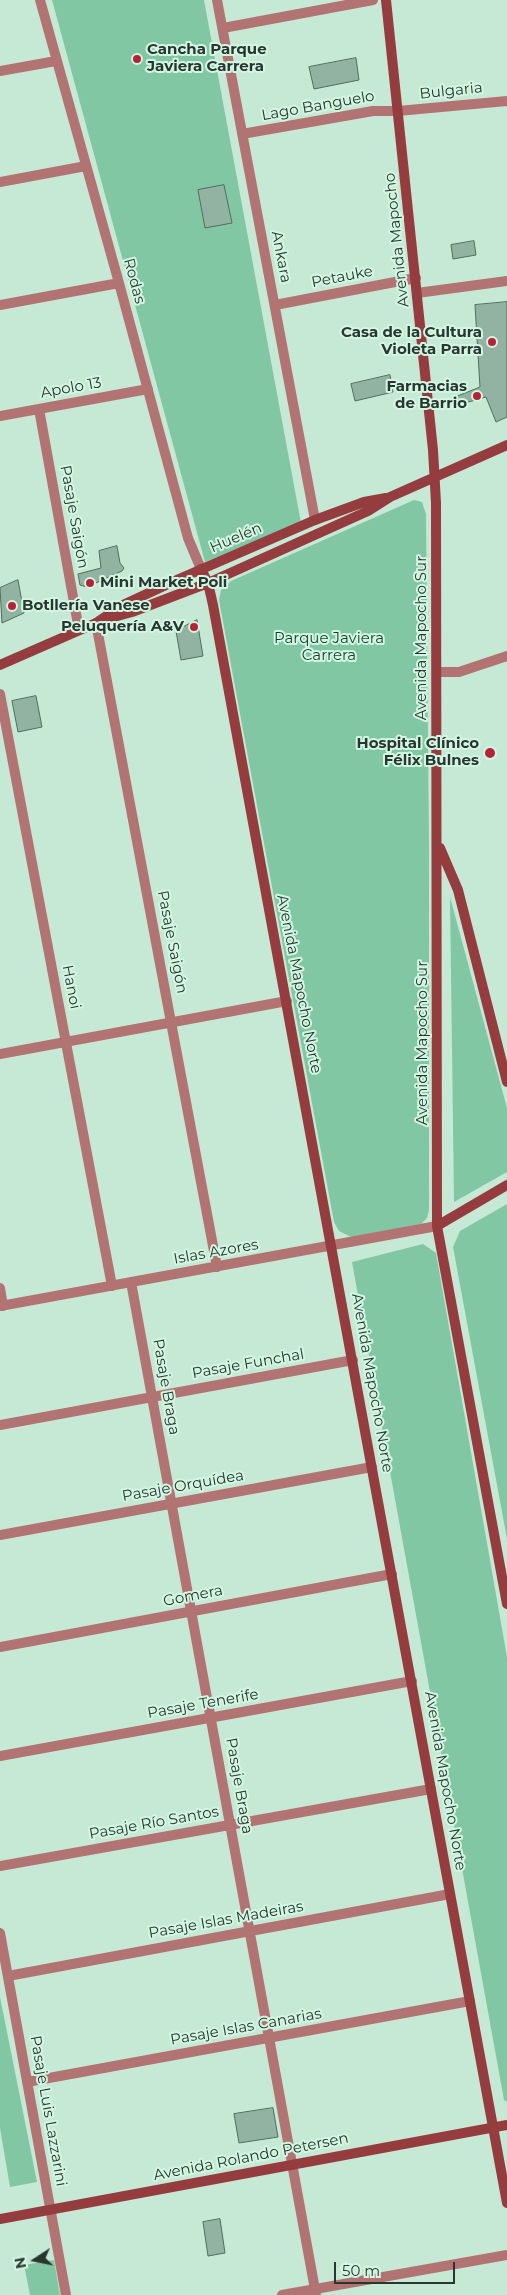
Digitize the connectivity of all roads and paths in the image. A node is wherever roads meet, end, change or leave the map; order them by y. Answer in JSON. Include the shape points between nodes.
{"nodes":[{"id":1,"x":40,"y":0,"type":"edge"},
{"id":2,"x":217,"y":0,"type":"edge"},
{"id":3,"x":373,"y":0,"type":"edge"},
{"id":4,"x":386,"y":0,"type":"edge"},
{"id":5,"x":223,"y":28,"type":"junction"},
{"id":6,"x":56,"y":61,"type":"junction"},
{"id":7,"x":0,"y":71,"type":"edge"},
{"id":8,"x":507,"y":101,"type":"edge"},
{"id":9,"x":398,"y":111,"type":"junction"},
{"id":10,"x":242,"y":134,"type":"junction"},
{"id":11,"x":86,"y":166,"type":"junction"},
{"id":12,"x":0,"y":182,"type":"edge"},
{"id":13,"x":416,"y":278,"type":"junction"},
{"id":14,"x":507,"y":281,"type":"edge"},
{"id":15,"x":120,"y":283,"type":"junction"},
{"id":16,"x":418,"y":293,"type":"junction"},
{"id":17,"x":0,"y":305,"type":"edge"},
{"id":18,"x":275,"y":305,"type":"junction"},
{"id":19,"x":148,"y":389,"type":"junction"},
{"id":20,"x":38,"y":409,"type":"junction"},
{"id":21,"x":0,"y":416,"type":"edge"},
{"id":22,"x":507,"y":445,"type":"edge"},
{"id":23,"x":435,"y":476,"type":"junction"},
{"id":24,"x":390,"y":497,"type":"junction"},
{"id":25,"x":315,"y":520,"type":"junction"},
{"id":26,"x":201,"y":569,"type":"junction"},
{"id":27,"x":208,"y":583,"type":"junction"},
{"id":28,"x":98,"y":622,"type":"junction"},
{"id":29,"x":79,"y":630,"type":"junction"},
{"id":30,"x":507,"y":656,"type":"edge"},
{"id":31,"x":0,"y":664,"type":"edge"},
{"id":32,"x":437,"y":672,"type":"junction"},
{"id":33,"x":0,"y":694,"type":"edge"},
{"id":34,"x":438,"y":842,"type":"junction"},
{"id":35,"x":287,"y":1001,"type":"junction"},
{"id":36,"x":172,"y":1022,"type":"junction"},
{"id":37,"x":66,"y":1042,"type":"junction"},
{"id":38,"x":0,"y":1054,"type":"edge"},
{"id":39,"x":507,"y":1082,"type":"edge"},
{"id":40,"x":507,"y":1185,"type":"edge"},
{"id":41,"x":437,"y":1226,"type":"junction"},
{"id":42,"x":332,"y":1246,"type":"junction"},
{"id":43,"x":217,"y":1266,"type":"junction"},
{"id":44,"x":131,"y":1282,"type":"junction"},
{"id":45,"x":112,"y":1286,"type":"junction"},
{"id":46,"x":0,"y":1288,"type":"edge"},
{"id":47,"x":2,"y":1306,"type":"edge"},
{"id":48,"x":353,"y":1360,"type":"junction"},
{"id":49,"x":152,"y":1397,"type":"junction"},
{"id":50,"x":0,"y":1425,"type":"edge"},
{"id":51,"x":372,"y":1467,"type":"junction"},
{"id":52,"x":172,"y":1504,"type":"junction"},
{"id":53,"x":0,"y":1535,"type":"edge"},
{"id":54,"x":392,"y":1574,"type":"junction"},
{"id":55,"x":507,"y":1604,"type":"edge"},
{"id":56,"x":192,"y":1611,"type":"junction"},
{"id":57,"x":0,"y":1647,"type":"edge"},
{"id":58,"x":412,"y":1681,"type":"junction"},
{"id":59,"x":212,"y":1718,"type":"junction"},
{"id":60,"x":0,"y":1756,"type":"edge"},
{"id":61,"x":431,"y":1789,"type":"junction"},
{"id":62,"x":231,"y":1824,"type":"junction"},
{"id":63,"x":0,"y":1866,"type":"edge"},
{"id":64,"x":450,"y":1894,"type":"junction"},
{"id":65,"x":251,"y":1931,"type":"junction"},
{"id":66,"x":0,"y":1933,"type":"edge"},
{"id":67,"x":2,"y":1953,"type":"edge"},
{"id":68,"x":8,"y":1976,"type":"junction"},
{"id":69,"x":470,"y":2001,"type":"junction"},
{"id":70,"x":270,"y":2038,"type":"junction"},
{"id":71,"x":27,"y":2082,"type":"junction"},
{"id":72,"x":507,"y":2125,"type":"edge"},
{"id":73,"x":493,"y":2127,"type":"junction"},
{"id":74,"x":292,"y":2165,"type":"junction"},
{"id":75,"x":507,"y":2203,"type":"edge"},
{"id":76,"x":50,"y":2210,"type":"junction"},
{"id":77,"x":0,"y":2219,"type":"edge"},
{"id":78,"x":507,"y":2255,"type":"edge"},
{"id":79,"x":316,"y":2292,"type":"edge"},
{"id":80,"x":66,"y":2295,"type":"edge"},
{"id":81,"x":282,"y":2295,"type":"edge"}],
"edges":[{"from":1,"to":6,"type":"street","name":"Rodas"},
{"from":2,"to":5,"type":"street","name":"Ankara"},
{"from":3,"to":5,"type":"street"},
{"from":4,"to":9,"type":"main road","name":"Avenida Mapocho"},
{"from":5,"to":10,"type":"street","name":"Ankara"},
{"from":6,"to":7,"type":"street"},
{"from":6,"to":11,"type":"street","name":"Rodas"},
{"from":8,"to":9,"type":"street","name":"Bulgaria"},
{"from":9,"to":10,"type":"street","name":"Lago Banguelo","via":[[373,110]]},
{"from":9,"to":13,"type":"main road","name":"Avenida Mapocho"},
{"from":10,"to":18,"type":"street","name":"Ankara"},
{"from":11,"to":12,"type":"street"},
{"from":11,"to":15,"type":"street","name":"Rodas"},
{"from":13,"to":16,"type":"main road","name":"Avenida Mapocho"},
{"from":13,"to":18,"type":"street","name":"Petauke"},
{"from":14,"to":16,"type":"street"},
{"from":15,"to":17,"type":"street"},
{"from":15,"to":19,"type":"street","name":"Rodas"},
{"from":16,"to":23,"type":"main road","name":"Avenida Mapocho"},
{"from":18,"to":25,"type":"street","name":"Ankara"},
{"from":19,"to":20,"type":"street","name":"Apolo 13"},
{"from":19,"to":26,"type":"street","name":"Rodas","via":[[188,538]]},
{"from":20,"to":21,"type":"street","name":"Apolo 13"},
{"from":20,"to":29,"type":"street","name":"Pasaje Saigón"},
{"from":22,"to":23,"type":"main road","name":"Huelén"},
{"from":23,"to":24,"type":"main road","name":"Huelén"},
{"from":23,"to":32,"type":"main road","name":"Avenida Mapocho Sur"},
{"from":24,"to":25,"type":"main road","name":"Huelén","via":[[364,502]]},
{"from":24,"to":27,"type":"main road","name":"Huelén","via":[[368,511]]},
{"from":25,"to":26,"type":"main road","name":"Huelén"},
{"from":26,"to":27,"type":"main road","name":"Avenida Mapocho Norte"},
{"from":26,"to":28,"type":"main road","name":"Huelén","via":[[125,604]]},
{"from":27,"to":28,"type":"main road","name":"Huelén"},
{"from":27,"to":35,"type":"main road","name":"Avenida Mapocho Norte"},
{"from":28,"to":29,"type":"main road","name":"Huelén"},
{"from":28,"to":36,"type":"street","name":"Pasaje Saigón"},
{"from":29,"to":31,"type":"main road","name":"Huelén"},
{"from":30,"to":32,"type":"street","via":[[460,672]]},
{"from":32,"to":34,"type":"main road","name":"Avenida Mapocho Sur"},
{"from":33,"to":37,"type":"street","name":"Hanoi"},
{"from":34,"to":39,"type":"main road","via":[[458,890]]},
{"from":34,"to":41,"type":"main road","name":"Avenida Mapocho Sur"},
{"from":35,"to":36,"type":"street"},
{"from":35,"to":42,"type":"main road","name":"Avenida Mapocho Norte"},
{"from":36,"to":37,"type":"street"},
{"from":36,"to":43,"type":"street","name":"Pasaje Saigón"},
{"from":37,"to":38,"type":"street"},
{"from":37,"to":45,"type":"street","name":"Hanoi"},
{"from":40,"to":41,"type":"main road"},
{"from":41,"to":42,"type":"street","name":"Islas Azores"},
{"from":41,"to":55,"type":"main road","name":"Avenida Mapocho Sur"},
{"from":42,"to":43,"type":"street","name":"Islas Azores"},
{"from":42,"to":48,"type":"main road","name":"Avenida Mapocho Norte"},
{"from":43,"to":44,"type":"street","name":"Islas Azores"},
{"from":44,"to":45,"type":"street","name":"Islas Azores"},
{"from":44,"to":49,"type":"street","name":"Pasaje Braga"},
{"from":45,"to":47,"type":"street","name":"Islas Azores"},
{"from":46,"to":47,"type":"street"},
{"from":48,"to":49,"type":"street","name":"Pasaje Funchal"},
{"from":48,"to":51,"type":"main road","name":"Avenida Mapocho Norte"},
{"from":49,"to":50,"type":"street","name":"Pasaje Funchal"},
{"from":49,"to":52,"type":"street","name":"Pasaje Braga"},
{"from":51,"to":52,"type":"street","name":"Pasaje Orquídea"},
{"from":51,"to":54,"type":"main road","name":"Avenida Mapocho Norte"},
{"from":52,"to":53,"type":"street","name":"Pasaje Orquídea"},
{"from":52,"to":56,"type":"street","name":"Pasaje Braga"},
{"from":54,"to":56,"type":"street","name":"Gomera"},
{"from":54,"to":58,"type":"main road","name":"Avenida Mapocho Norte"},
{"from":56,"to":57,"type":"street","name":"Gomera"},
{"from":56,"to":59,"type":"street","name":"Pasaje Braga"},
{"from":58,"to":59,"type":"street","name":"Pasaje Tenerife"},
{"from":58,"to":61,"type":"main road","name":"Avenida Mapocho Norte"},
{"from":59,"to":60,"type":"street","name":"Pasaje Tenerife"},
{"from":59,"to":62,"type":"street","name":"Pasaje Braga"},
{"from":61,"to":62,"type":"street","name":"Pasaje Río Santos"},
{"from":61,"to":64,"type":"main road","name":"Avenida Mapocho Norte"},
{"from":62,"to":63,"type":"street","name":"Pasaje Río Santos"},
{"from":62,"to":65,"type":"street","name":"Pasaje Braga"},
{"from":64,"to":65,"type":"street","name":"Pasaje Islas Madeiras"},
{"from":64,"to":69,"type":"main road","name":"Avenida Mapocho Norte"},
{"from":65,"to":68,"type":"street","name":"Pasaje Islas Madeiras"},
{"from":65,"to":70,"type":"street","name":"Pasaje Braga"},
{"from":66,"to":67,"type":"street","name":"Pasaje Luis Lazzarini"},
{"from":67,"to":68,"type":"street","name":"Pasaje Luis Lazzarini"},
{"from":68,"to":71,"type":"street","name":"Pasaje Luis Lazzarini"},
{"from":69,"to":70,"type":"street","name":"Pasaje Islas Canarias"},
{"from":69,"to":73,"type":"main road","name":"Avenida Mapocho Norte"},
{"from":70,"to":71,"type":"street","name":"Pasaje Islas Canarias"},
{"from":70,"to":74,"type":"street","name":"Pasaje Braga"},
{"from":71,"to":76,"type":"street","name":"Pasaje Luis Lazzarini"},
{"from":72,"to":73,"type":"main road","name":"Avenida Rolando Petersen"},
{"from":73,"to":74,"type":"main road","name":"Avenida Rolando Petersen"},
{"from":73,"to":75,"type":"main road","name":"Avenida Mapocho Norte"},
{"from":74,"to":76,"type":"main road","name":"Avenida Rolando Petersen"},
{"from":74,"to":79,"type":"street","name":"Pasaje Braga"},
{"from":76,"to":77,"type":"main road","name":"Avenida Rolando Petersen"},
{"from":76,"to":80,"type":"street","name":"Pasaje Luis Lazzarini"},
{"from":78,"to":79,"type":"street"},
{"from":79,"to":81,"type":"street"}]}
